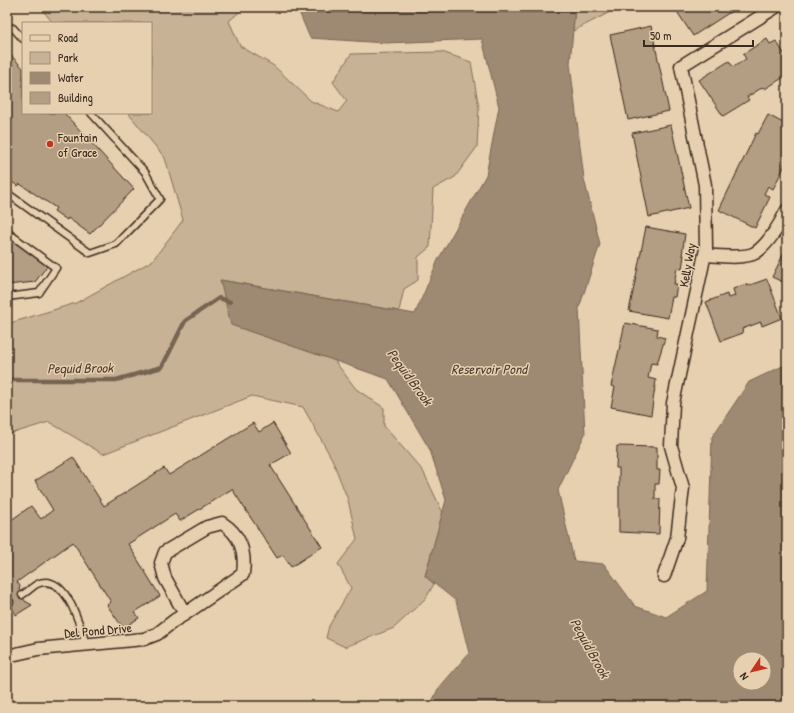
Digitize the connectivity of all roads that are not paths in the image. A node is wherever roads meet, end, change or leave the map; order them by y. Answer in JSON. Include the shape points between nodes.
{"nodes":[{"id":1,"x":776,"y":7,"type":"edge"},
{"id":2,"x":7,"y":26,"type":"edge"},
{"id":3,"x":22,"y":38,"type":"edge"},
{"id":4,"x":92,"y":114,"type":"edge"},
{"id":5,"x":7,"y":193,"type":"edge"},
{"id":6,"x":787,"y":210,"type":"edge"},
{"id":7,"x":7,"y":232,"type":"edge"},
{"id":8,"x":705,"y":255,"type":"junction"},
{"id":9,"x":7,"y":297,"type":"edge"},
{"id":10,"x":664,"y":576,"type":"dead end"},
{"id":11,"x":22,"y":595,"type":"dead end"},
{"id":12,"x":186,"y":614,"type":"junction"},
{"id":13,"x":86,"y":644,"type":"junction"},
{"id":14,"x":7,"y":656,"type":"edge"}],
"edges":[{"from":1,"to":8,"type":"street","name":"Kelly Way","via":[[681,66],[705,184]]},
{"from":2,"to":3,"type":"lane","via":[[13,28]]},
{"from":4,"to":5,"type":"lane","via":[[145,172],[160,199],[116,244],[90,253]]},
{"from":6,"to":8,"type":"street","via":[[766,243],[754,253],[733,256]]},
{"from":7,"to":9,"type":"lane","via":[[56,268],[39,293]]},
{"from":8,"to":10,"type":"street","name":"Kelly Way","via":[[673,403],[670,446],[683,488],[677,538]]},
{"from":11,"to":13,"type":"lane","via":[[38,584],[51,583],[60,587],[78,616]]},
{"from":12,"to":12,"type":"street","name":"Del Pond Drive","via":[[165,578],[161,563],[165,552],[207,527],[222,523],[232,529],[240,541],[245,560],[243,574]]},
{"from":12,"to":13,"type":"street","name":"Del Pond Drive","via":[[157,634],[144,639]]},
{"from":13,"to":14,"type":"street","name":"Del Pond Drive","via":[[38,649]]}]}
